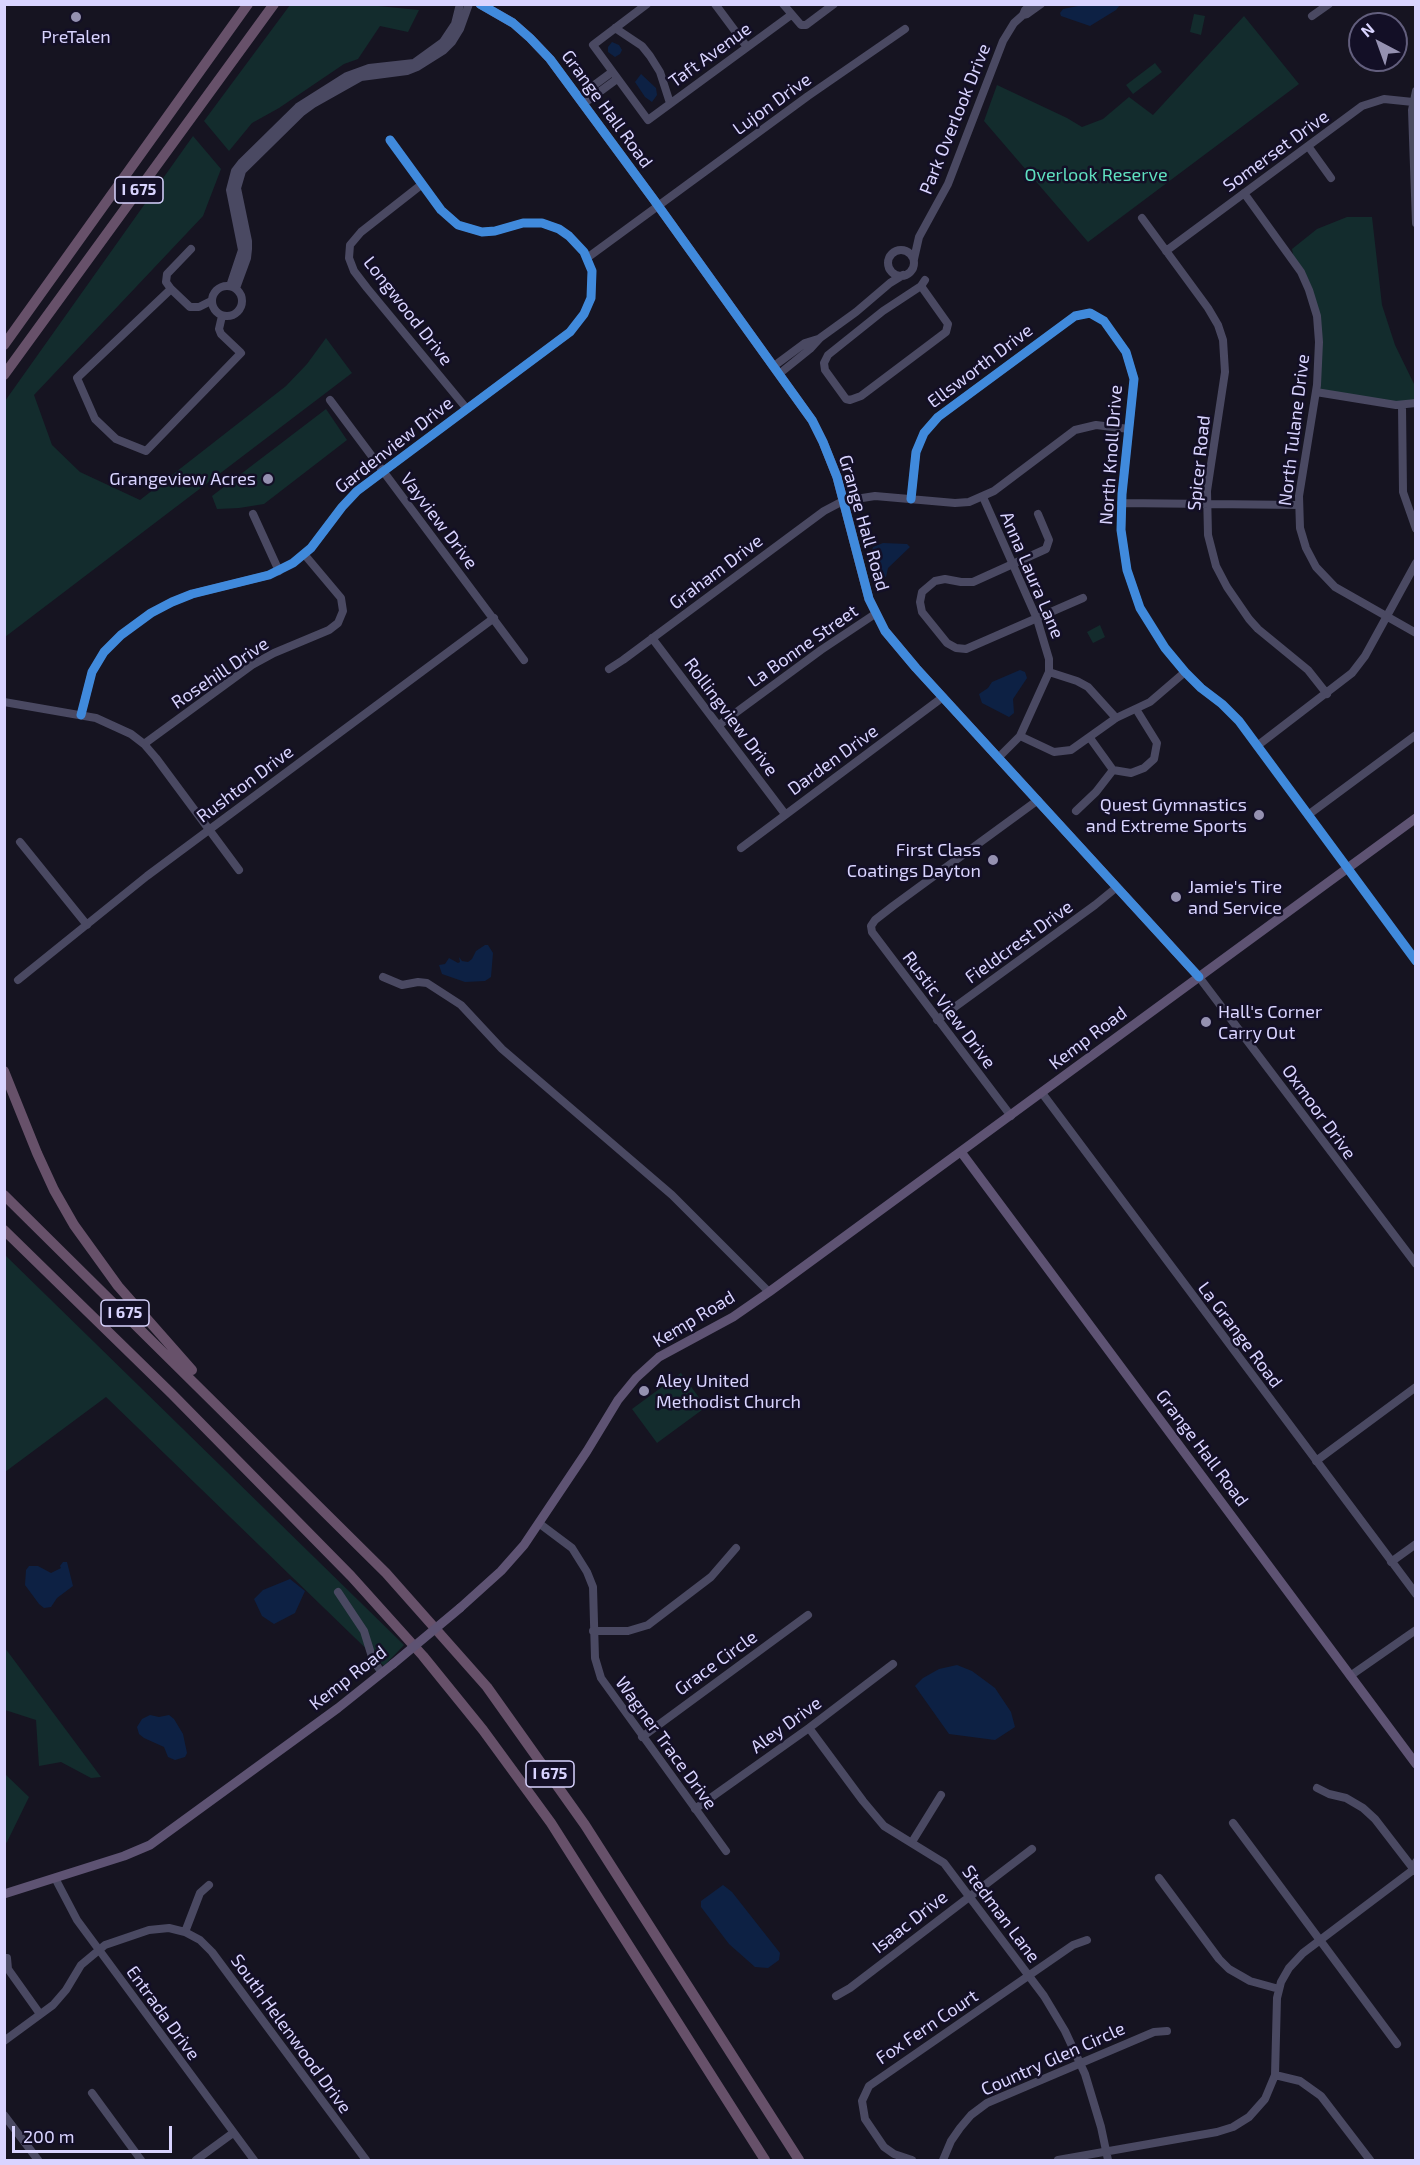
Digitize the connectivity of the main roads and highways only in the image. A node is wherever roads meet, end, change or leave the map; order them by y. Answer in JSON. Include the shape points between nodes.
{"nodes":[{"id":1,"x":248,"y":4,"type":"edge"},
{"id":2,"x":274,"y":4,"type":"edge"},
{"id":3,"x":480,"y":4,"type":"edge"},
{"id":4,"x":4,"y":345,"type":"edge"},
{"id":5,"x":4,"y":375,"type":"edge"},
{"id":6,"x":1416,"y":818,"type":"edge"},
{"id":7,"x":1199,"y":977,"type":"junction"},
{"id":8,"x":4,"y":1071,"type":"edge"},
{"id":9,"x":961,"y":1152,"type":"junction"},
{"id":10,"x":4,"y":1195,"type":"edge"},
{"id":11,"x":4,"y":1230,"type":"edge"},
{"id":12,"x":245,"y":1431,"type":"junction"},
{"id":13,"x":1416,"y":1764,"type":"edge"},
{"id":14,"x":4,"y":1893,"type":"edge"},
{"id":15,"x":765,"y":2160,"type":"edge"},
{"id":16,"x":799,"y":2160,"type":"edge"}],
"edges":[{"from":1,"to":4,"type":"highway","number":"I 675"},
{"from":2,"to":5,"type":"highway","number":"I 675"},
{"from":3,"to":7,"type":"main road","name":"Grange Hall Road","via":[[501,15],[550,59],[777,370],[819,434],[833,467],[861,575],[875,614],[889,637]]},
{"from":6,"to":7,"type":"main road","name":"Kemp Road"},
{"from":7,"to":9,"type":"main road","name":"Kemp Road"},
{"from":8,"to":12,"type":"highway","via":[[47,1177],[82,1237],[118,1286]]},
{"from":9,"to":13,"type":"main road","name":"Grange Hall Road"},
{"from":9,"to":14,"type":"main road","name":"Kemp Road","bridge":true,"via":[[769,1292],[671,1350],[636,1378],[540,1524],[501,1571],[338,1708],[150,1845]]},
{"from":10,"to":12,"type":"highway","number":"I 675"},
{"from":11,"to":15,"type":"highway","number":"I 675","via":[[172,1394],[351,1576],[423,1656],[551,1823]]},
{"from":12,"to":16,"type":"highway","number":"I 675","via":[[386,1573],[486,1687],[585,1825]]}]}
